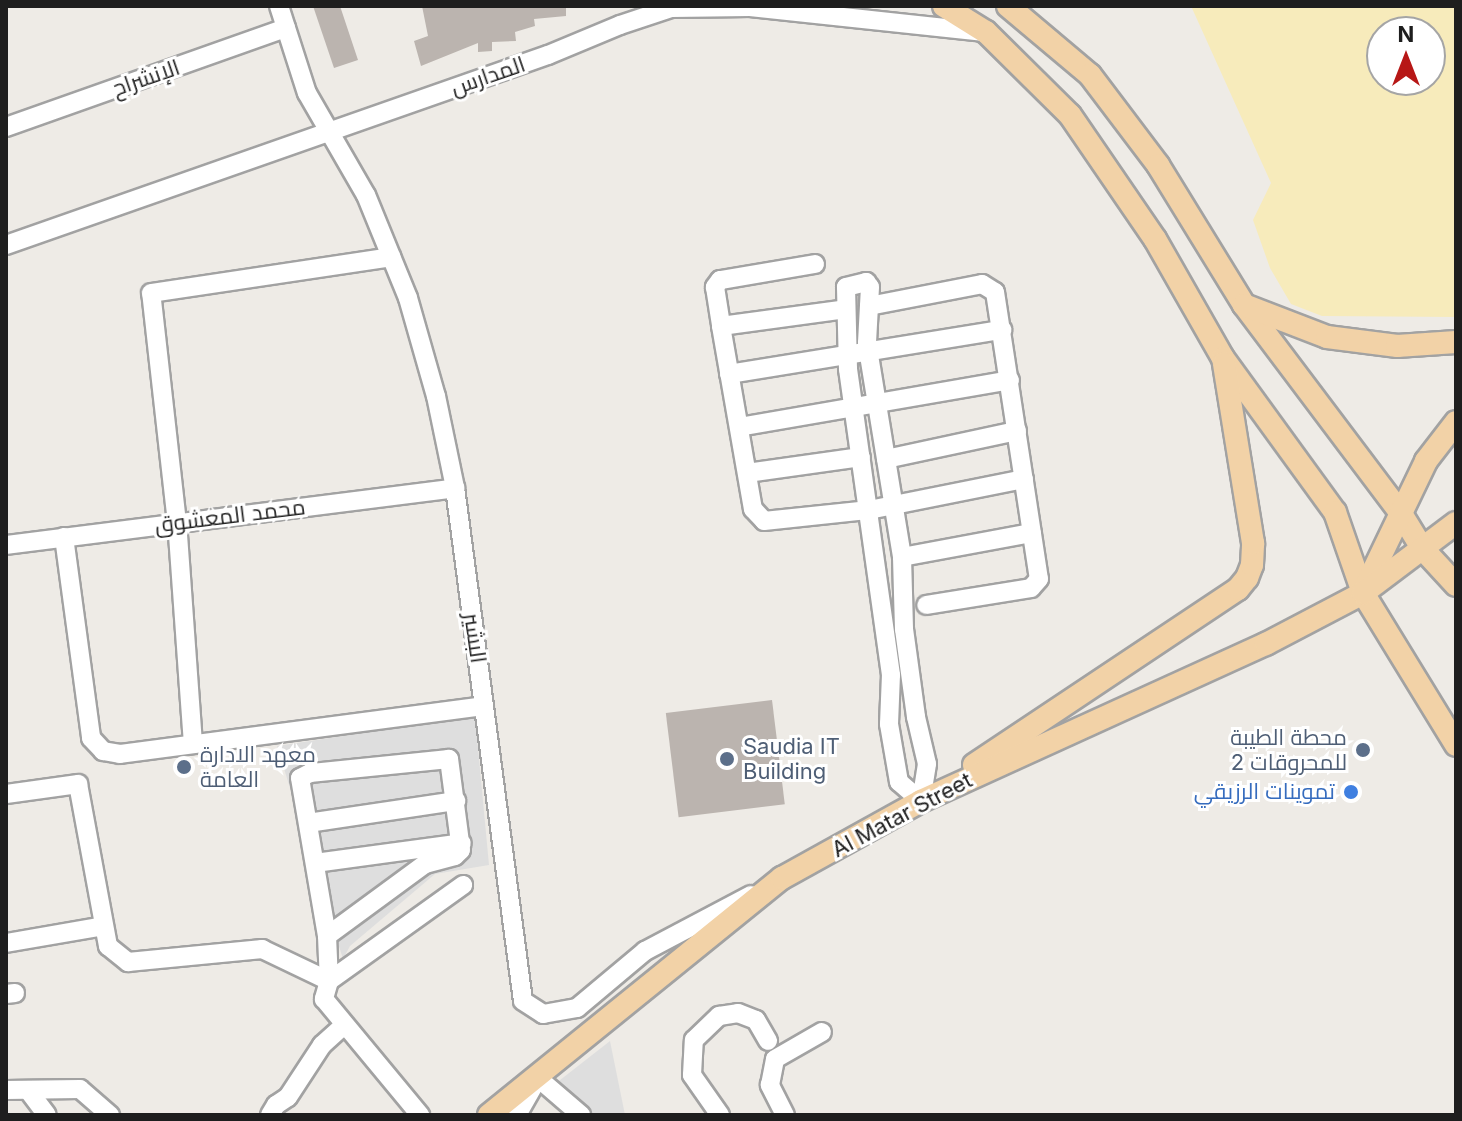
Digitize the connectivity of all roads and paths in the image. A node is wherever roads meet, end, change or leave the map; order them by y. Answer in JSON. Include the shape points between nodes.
{"nodes":[{"id":1,"x":279,"y":6,"type":"edge"},
{"id":2,"x":634,"y":6,"type":"edge"},
{"id":3,"x":944,"y":6,"type":"edge"},
{"id":4,"x":1008,"y":6,"type":"edge"},
{"id":5,"x":620,"y":25,"type":"junction"},
{"id":6,"x":286,"y":28,"type":"junction"},
{"id":7,"x":986,"y":32,"type":"junction"},
{"id":8,"x":6,"y":127,"type":"edge"},
{"id":9,"x":327,"y":133,"type":"junction"},
{"id":10,"x":6,"y":245,"type":"edge"},
{"id":11,"x":391,"y":257,"type":"junction"},
{"id":12,"x":815,"y":264,"type":"dead end"},
{"id":13,"x":1244,"y":305,"type":"junction"},
{"id":14,"x":869,"y":306,"type":"junction"},
{"id":15,"x":846,"y":309,"type":"junction"},
{"id":16,"x":721,"y":326,"type":"junction"},
{"id":17,"x":1002,"y":330,"type":"junction"},
{"id":18,"x":1456,"y":342,"type":"edge"},
{"id":19,"x":869,"y":354,"type":"junction"},
{"id":20,"x":848,"y":357,"type":"junction"},
{"id":21,"x":1223,"y":358,"type":"junction"},
{"id":22,"x":729,"y":374,"type":"junction"},
{"id":23,"x":1010,"y":380,"type":"junction"},
{"id":24,"x":877,"y":405,"type":"junction"},
{"id":25,"x":854,"y":409,"type":"junction"},
{"id":26,"x":1456,"y":422,"type":"edge"},
{"id":27,"x":739,"y":427,"type":"junction"},
{"id":28,"x":1017,"y":431,"type":"junction"},
{"id":29,"x":861,"y":457,"type":"junction"},
{"id":30,"x":886,"y":459,"type":"junction"},
{"id":31,"x":747,"y":473,"type":"junction"},
{"id":32,"x":1024,"y":479,"type":"junction"},
{"id":33,"x":455,"y":488,"type":"junction"},
{"id":34,"x":893,"y":504,"type":"junction"},
{"id":35,"x":869,"y":510,"type":"junction"},
{"id":36,"x":1400,"y":512,"type":"junction"},
{"id":37,"x":177,"y":523,"type":"junction"},
{"id":38,"x":1456,"y":523,"type":"edge"},
{"id":39,"x":1032,"y":533,"type":"junction"},
{"id":40,"x":64,"y":537,"type":"junction"},
{"id":41,"x":6,"y":545,"type":"edge"},
{"id":42,"x":1422,"y":548,"type":"junction"},
{"id":43,"x":902,"y":557,"type":"junction"},
{"id":44,"x":1456,"y":585,"type":"edge"},
{"id":45,"x":1363,"y":593,"type":"junction"},
{"id":46,"x":926,"y":605,"type":"dead end"},
{"id":47,"x":894,"y":630,"type":"junction"},
{"id":48,"x":484,"y":706,"type":"junction"},
{"id":49,"x":916,"y":717,"type":"junction"},
{"id":50,"x":889,"y":724,"type":"junction"},
{"id":51,"x":193,"y":744,"type":"junction"},
{"id":52,"x":1456,"y":745,"type":"edge"},
{"id":53,"x":6,"y":794,"type":"edge"},
{"id":54,"x":456,"y":801,"type":"junction"},
{"id":55,"x":921,"y":801,"type":"junction"},
{"id":56,"x":308,"y":823,"type":"junction"},
{"id":57,"x":462,"y":843,"type":"junction"},
{"id":58,"x":315,"y":863,"type":"junction"},
{"id":59,"x":782,"y":878,"type":"junction"},
{"id":60,"x":463,"y":885,"type":"dead end"},
{"id":61,"x":104,"y":926,"type":"junction"},
{"id":62,"x":327,"y":936,"type":"junction"},
{"id":63,"x":6,"y":943,"type":"edge"},
{"id":64,"x":329,"y":981,"type":"junction"},
{"id":65,"x":344,"y":1025,"type":"junction"},
{"id":66,"x":822,"y":1032,"type":"dead end"},
{"id":67,"x":768,"y":1041,"type":"dead end"},
{"id":68,"x":539,"y":1076,"type":"junction"},
{"id":69,"x":6,"y":1090,"type":"edge"},
{"id":70,"x":28,"y":1090,"type":"junction"},
{"id":71,"x":47,"y":1115,"type":"edge"},
{"id":72,"x":110,"y":1115,"type":"edge"},
{"id":73,"x":270,"y":1115,"type":"edge"},
{"id":74,"x":420,"y":1115,"type":"edge"},
{"id":75,"x":489,"y":1115,"type":"edge"},
{"id":76,"x":517,"y":1115,"type":"edge"},
{"id":77,"x":581,"y":1115,"type":"edge"},
{"id":78,"x":720,"y":1115,"type":"edge"},
{"id":79,"x":785,"y":1115,"type":"edge"}],
"edges":[{"from":1,"to":6,"type":"street","name":"البشير"},
{"from":2,"to":5,"type":"street"},
{"from":3,"to":7,"type":"main road"},
{"from":4,"to":13,"type":"main road","via":[[1090,75],[1158,165]]},
{"from":5,"to":7,"type":"street","name":"المدارس","via":[[671,8],[750,7]]},
{"from":5,"to":9,"type":"street","name":"المدارس"},
{"from":6,"to":8,"type":"street","name":"الإنشراح"},
{"from":6,"to":9,"type":"street","name":"البشير","via":[[307,93]]},
{"from":7,"to":21,"type":"main road","via":[[1070,115],[1155,239]]},
{"from":9,"to":10,"type":"street","name":"المدارس"},
{"from":9,"to":11,"type":"street","name":"البشير","via":[[366,195]]},
{"from":11,"to":33,"type":"street","name":"البشير","via":[[436,396]]},
{"from":11,"to":37,"type":"street","via":[[151,293]]},
{"from":12,"to":16,"type":"street","via":[[720,280],[715,287]]},
{"from":13,"to":18,"type":"main road","via":[[1327,337],[1397,346]]},
{"from":13,"to":36,"type":"main road"},
{"from":14,"to":15,"type":"street","via":[[869,284],[850,284]]},
{"from":14,"to":17,"type":"street","via":[[982,284],[995,292]]},
{"from":14,"to":19,"type":"street"},
{"from":15,"to":16,"type":"street"},
{"from":15,"to":20,"type":"street"},
{"from":16,"to":22,"type":"street"},
{"from":17,"to":19,"type":"street"},
{"from":17,"to":23,"type":"street"},
{"from":19,"to":20,"type":"street"},
{"from":19,"to":24,"type":"street"},
{"from":20,"to":22,"type":"street"},
{"from":20,"to":25,"type":"street"},
{"from":21,"to":45,"type":"main road","via":[[1335,512]]},
{"from":21,"to":55,"type":"main road","via":[[1253,543],[1247,578]]},
{"from":22,"to":27,"type":"street"},
{"from":23,"to":24,"type":"street"},
{"from":23,"to":28,"type":"street"},
{"from":24,"to":25,"type":"street"},
{"from":24,"to":30,"type":"street"},
{"from":25,"to":27,"type":"street"},
{"from":25,"to":29,"type":"street"},
{"from":26,"to":36,"type":"main road","via":[[1426,461]]},
{"from":27,"to":31,"type":"street"},
{"from":28,"to":30,"type":"street"},
{"from":28,"to":32,"type":"street"},
{"from":29,"to":31,"type":"street"},
{"from":29,"to":35,"type":"street"},
{"from":30,"to":34,"type":"street"},
{"from":31,"to":35,"type":"street","via":[[753,509],[764,521]]},
{"from":32,"to":34,"type":"street"},
{"from":32,"to":39,"type":"street"},
{"from":33,"to":37,"type":"street","name":"محمد المعشوق"},
{"from":33,"to":48,"type":"street","name":"البشير"},
{"from":34,"to":35,"type":"street"},
{"from":34,"to":43,"type":"street"},
{"from":35,"to":47,"type":"street"},
{"from":36,"to":42,"type":"main road"},
{"from":36,"to":45,"type":"main road"},
{"from":37,"to":40,"type":"street","name":"محمد المعشوق"},
{"from":37,"to":51,"type":"street"},
{"from":38,"to":42,"type":"main road","name":"Al Matar Street"},
{"from":39,"to":43,"type":"street"},
{"from":39,"to":46,"type":"street","via":[[1038,585]]},
{"from":40,"to":41,"type":"street","name":"محمد المعشوق"},
{"from":40,"to":51,"type":"street","via":[[91,738],[103,751],[120,754]]},
{"from":42,"to":44,"type":"main road"},
{"from":42,"to":45,"type":"main road","name":"Al Matar Street"},
{"from":43,"to":47,"type":"street"},
{"from":45,"to":52,"type":"main road"},
{"from":45,"to":55,"type":"main road","name":"Al Matar Street","via":[[1266,644]]},
{"from":47,"to":49,"type":"street"},
{"from":47,"to":50,"type":"street"},
{"from":48,"to":51,"type":"street"},
{"from":48,"to":59,"type":"street","name":"البشير","via":[[523,1001],[543,1014],[577,1008],[645,951]]},
{"from":49,"to":50,"type":"street"},
{"from":49,"to":55,"type":"street","via":[[927,764]]},
{"from":50,"to":55,"type":"street","via":[[899,782]]},
{"from":53,"to":61,"type":"street","via":[[78,784]]},
{"from":54,"to":56,"type":"street"},
{"from":54,"to":56,"type":"street","via":[[449,759],[302,775]]},
{"from":54,"to":57,"type":"street"},
{"from":55,"to":59,"type":"main road","name":"Al Matar Street"},
{"from":56,"to":58,"type":"street"},
{"from":57,"to":58,"type":"street"},
{"from":57,"to":62,"type":"street","via":[[455,856],[425,864]]},
{"from":58,"to":62,"type":"street"},
{"from":59,"to":68,"type":"main road","name":"Al Matar Street"},
{"from":60,"to":64,"type":"street"},
{"from":61,"to":63,"type":"street"},
{"from":61,"to":64,"type":"street","via":[[108,946],[128,962],[262,949]]},
{"from":62,"to":64,"type":"street"},
{"from":64,"to":65,"type":"street","via":[[324,999]]},
{"from":65,"to":73,"type":"street","via":[[322,1045]]},
{"from":65,"to":74,"type":"street"},
{"from":66,"to":79,"type":"street","via":[[775,1059],[770,1085]]},
{"from":67,"to":78,"type":"street","via":[[756,1020],[738,1013],[719,1016],[694,1040],[692,1075]]},
{"from":68,"to":75,"type":"main road","name":"Al Matar Street"},
{"from":68,"to":76,"type":"street"},
{"from":68,"to":77,"type":"street"},
{"from":69,"to":70,"type":"street"},
{"from":70,"to":71,"type":"street"},
{"from":70,"to":72,"type":"street","via":[[80,1089]]}]}
